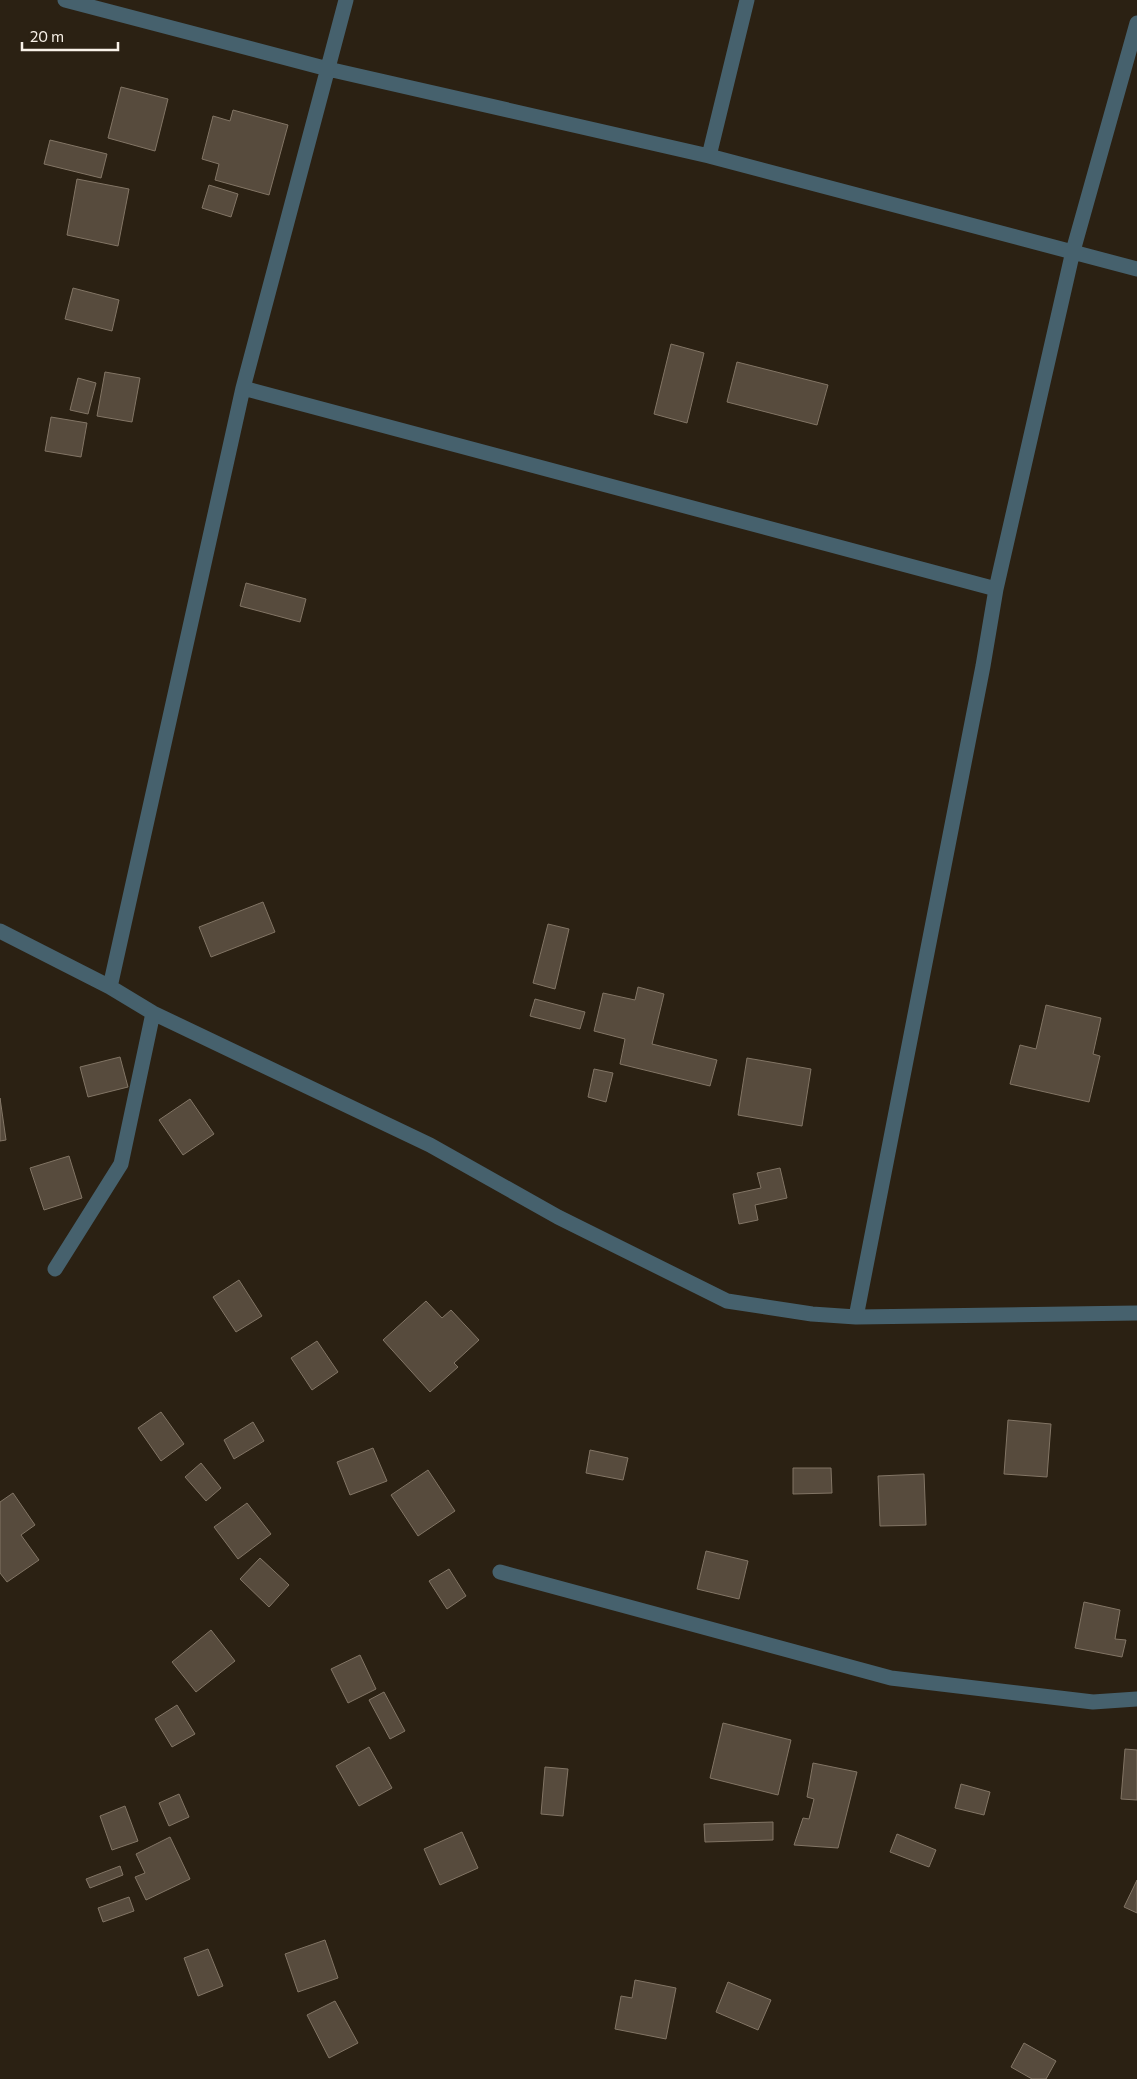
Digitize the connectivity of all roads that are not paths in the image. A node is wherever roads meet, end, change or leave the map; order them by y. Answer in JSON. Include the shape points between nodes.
{"nodes":[{"id":1,"x":65,"y":0,"type":"edge"},
{"id":2,"x":346,"y":0,"type":"edge"},
{"id":3,"x":747,"y":0,"type":"edge"},
{"id":4,"x":1137,"y":23,"type":"edge"},
{"id":5,"x":328,"y":69,"type":"junction"},
{"id":6,"x":709,"y":156,"type":"junction"},
{"id":7,"x":1073,"y":251,"type":"junction"},
{"id":8,"x":1137,"y":269,"type":"edge"},
{"id":9,"x":243,"y":388,"type":"junction"},
{"id":10,"x":996,"y":589,"type":"junction"},
{"id":11,"x":0,"y":931,"type":"edge"},
{"id":12,"x":110,"y":987,"type":"junction"},
{"id":13,"x":153,"y":1012,"type":"junction"},
{"id":14,"x":55,"y":1269,"type":"dead end"},
{"id":15,"x":1137,"y":1314,"type":"edge"},
{"id":16,"x":856,"y":1317,"type":"junction"},
{"id":17,"x":500,"y":1572,"type":"dead end"},
{"id":18,"x":1137,"y":1699,"type":"edge"}],
"edges":[{"from":1,"to":5,"type":"street"},
{"from":2,"to":5,"type":"street"},
{"from":3,"to":6,"type":"street"},
{"from":4,"to":7,"type":"street"},
{"from":5,"to":6,"type":"street"},
{"from":5,"to":9,"type":"street"},
{"from":6,"to":7,"type":"street"},
{"from":7,"to":8,"type":"street"},
{"from":7,"to":10,"type":"street"},
{"from":9,"to":10,"type":"street"},
{"from":9,"to":12,"type":"street"},
{"from":10,"to":16,"type":"street"},
{"from":11,"to":12,"type":"street"},
{"from":12,"to":13,"type":"street"},
{"from":13,"to":14,"type":"street","via":[[121,1164]]},
{"from":13,"to":16,"type":"street","via":[[430,1145],[558,1217],[727,1301]]},
{"from":15,"to":16,"type":"street"},
{"from":17,"to":18,"type":"street","via":[[891,1678],[1093,1702]]}]}
